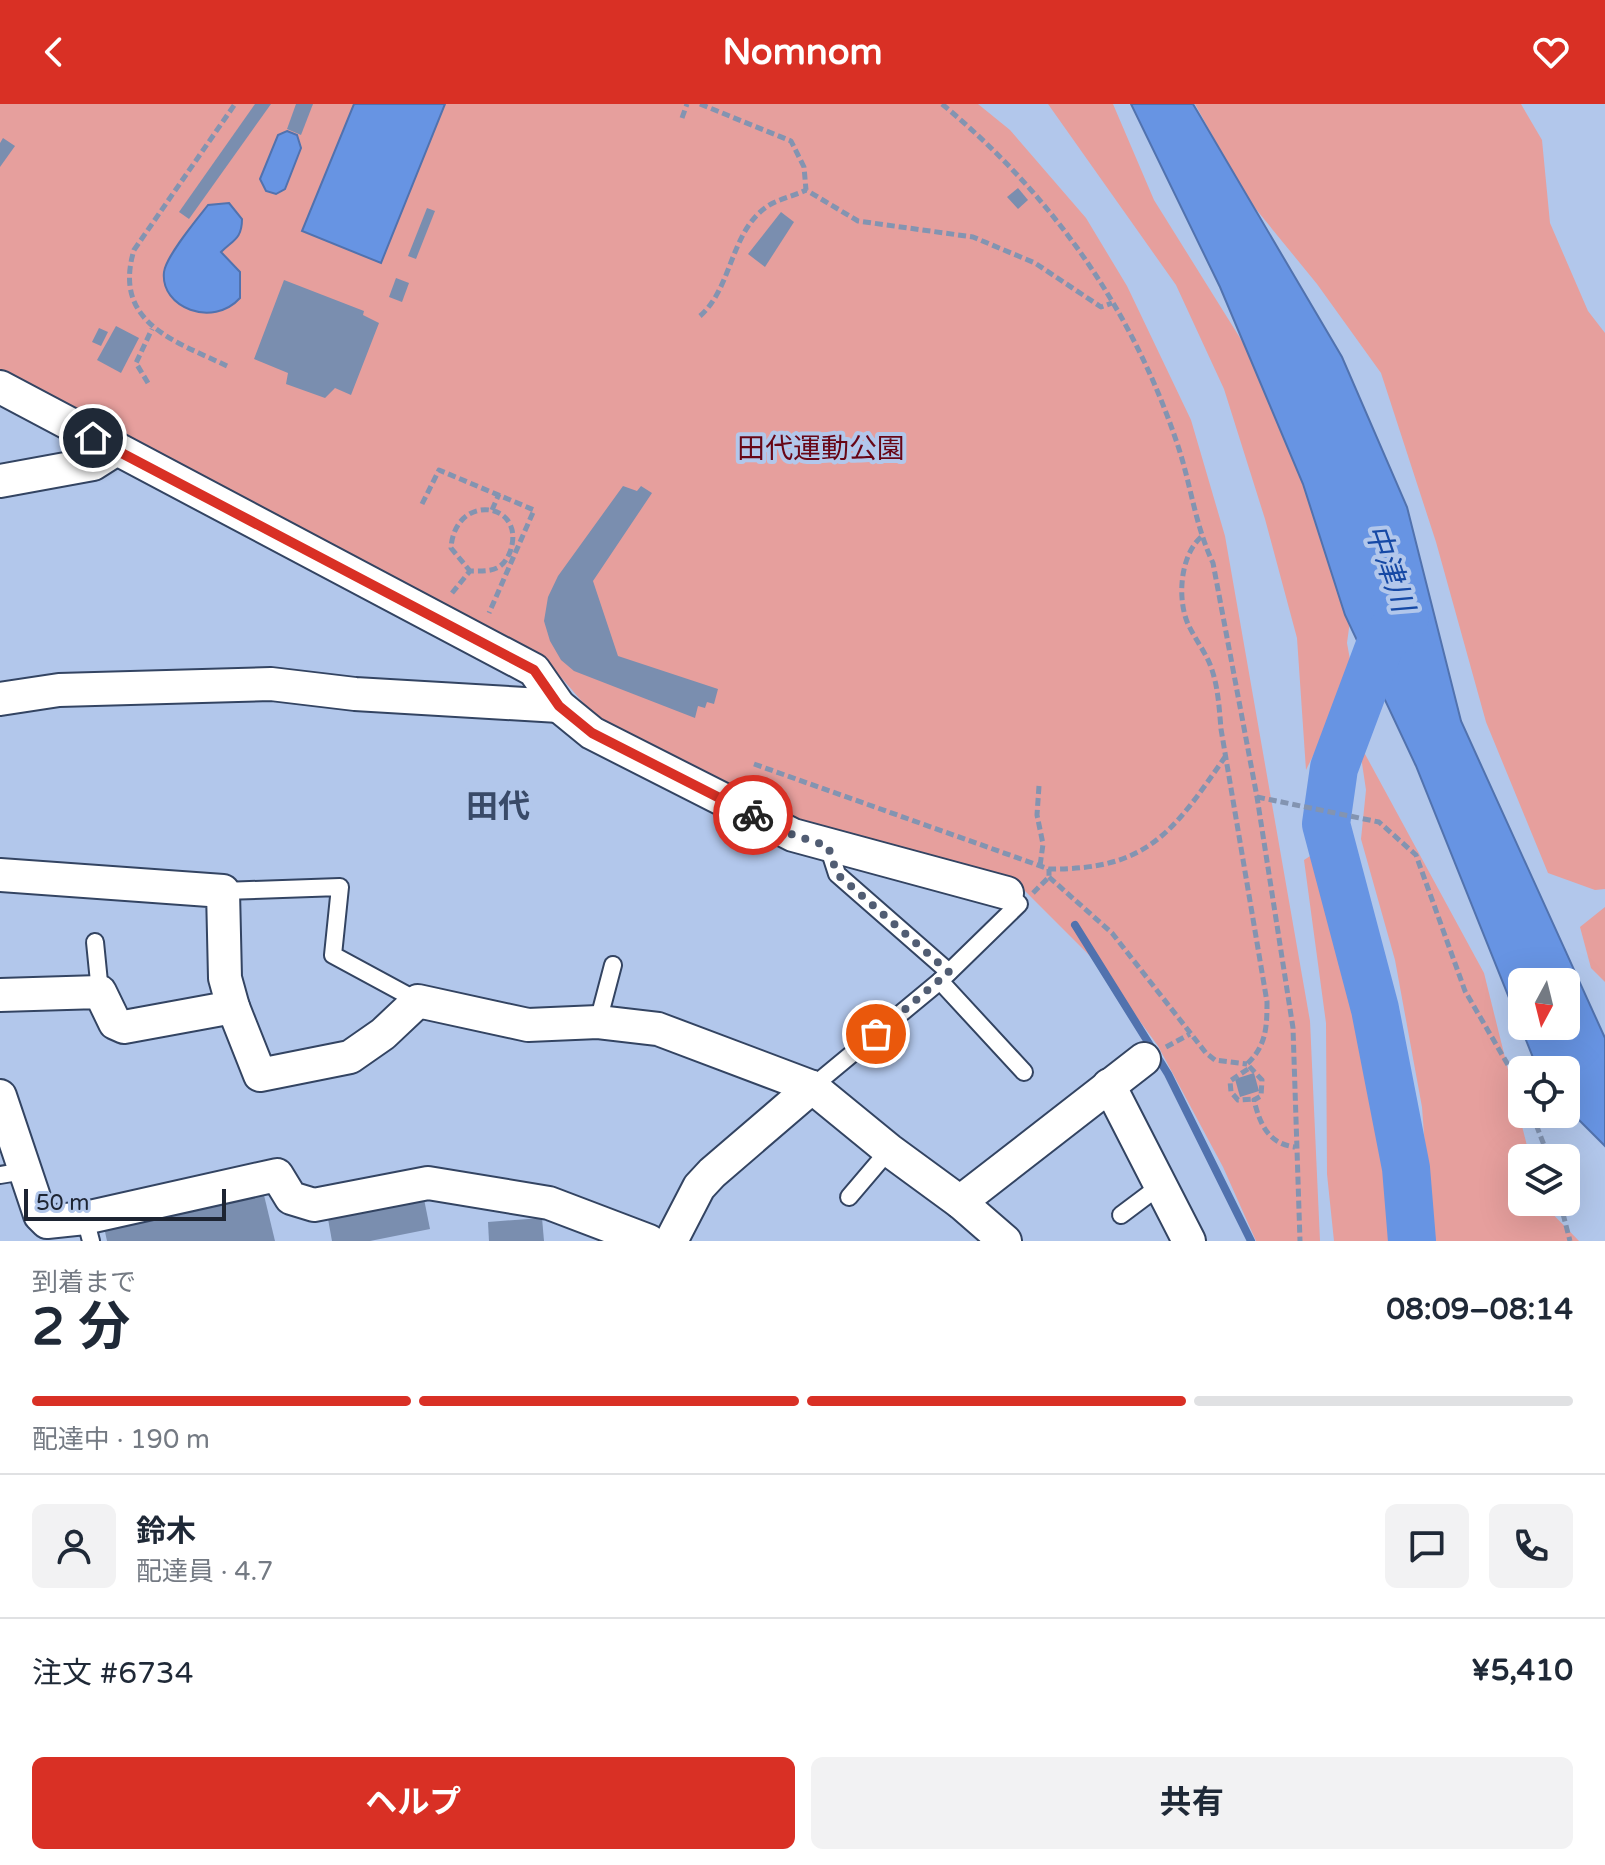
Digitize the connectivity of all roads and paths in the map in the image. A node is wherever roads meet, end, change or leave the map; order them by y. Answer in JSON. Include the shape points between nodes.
{"nodes":[{"id":1,"x":235,"y":104,"type":"edge"},
{"id":2,"x":687,"y":104,"type":"edge"},
{"id":3,"x":700,"y":104,"type":"edge"},
{"id":4,"x":942,"y":104,"type":"edge"},
{"id":5,"x":682,"y":118,"type":"dead end"},
{"id":6,"x":806,"y":190,"type":"junction"},
{"id":7,"x":1112,"y":303,"type":"junction"},
{"id":8,"x":700,"y":316,"type":"dead end"},
{"id":9,"x":152,"y":329,"type":"junction"},
{"id":10,"x":227,"y":366,"type":"dead end"},
{"id":11,"x":148,"y":383,"type":"dead end"},
{"id":12,"x":0,"y":387,"type":"edge"},
{"id":13,"x":115,"y":450,"type":"junction"},
{"id":14,"x":0,"y":481,"type":"edge"},
{"id":15,"x":499,"y":494,"type":"junction"},
{"id":16,"x":422,"y":504,"type":"dead end"},
{"id":17,"x":492,"y":510,"type":"junction"},
{"id":18,"x":1201,"y":537,"type":"junction"},
{"id":19,"x":498,"y":569,"type":"junction"},
{"id":20,"x":470,"y":571,"type":"junction"},
{"id":21,"x":506,"y":575,"type":"junction"},
{"id":22,"x":440,"y":587,"type":"dead end"},
{"id":23,"x":452,"y":593,"type":"junction"},
{"id":24,"x":453,"y":605,"type":"dead end"},
{"id":25,"x":486,"y":621,"type":"dead end"},
{"id":26,"x":0,"y":699,"type":"edge"},
{"id":27,"x":559,"y":706,"type":"junction"},
{"id":28,"x":1225,"y":756,"type":"junction"},
{"id":29,"x":754,"y":764,"type":"dead end"},
{"id":30,"x":1039,"y":786,"type":"dead end"},
{"id":31,"x":1257,"y":797,"type":"junction"},
{"id":32,"x":828,"y":846,"type":"junction"},
{"id":33,"x":1040,"y":866,"type":"junction"},
{"id":34,"x":0,"y":875,"type":"edge"},
{"id":35,"x":1049,"y":877,"type":"dead end"},
{"id":36,"x":223,"y":891,"type":"junction"},
{"id":37,"x":1007,"y":893,"type":"joint"},
{"id":38,"x":95,"y":942,"type":"dead end"},
{"id":39,"x":613,"y":965,"type":"dead end"},
{"id":40,"x":944,"y":976,"type":"junction"},
{"id":41,"x":100,"y":992,"type":"junction"},
{"id":42,"x":0,"y":995,"type":"edge"},
{"id":43,"x":418,"y":1001,"type":"junction"},
{"id":44,"x":233,"y":1007,"type":"junction"},
{"id":45,"x":598,"y":1022,"type":"junction"},
{"id":46,"x":1144,"y":1059,"type":"dead end"},
{"id":47,"x":1508,"y":1065,"type":"edge"},
{"id":48,"x":1247,"y":1067,"type":"junction"},
{"id":49,"x":1024,"y":1072,"type":"dead end"},
{"id":50,"x":1109,"y":1085,"type":"junction"},
{"id":51,"x":812,"y":1087,"type":"junction"},
{"id":52,"x":0,"y":1096,"type":"edge"},
{"id":53,"x":1254,"y":1099,"type":"junction"},
{"id":54,"x":1295,"y":1147,"type":"junction"},
{"id":55,"x":889,"y":1150,"type":"junction"},
{"id":56,"x":12,"y":1173,"type":"edge"},
{"id":57,"x":1161,"y":1185,"type":"junction"},
{"id":58,"x":849,"y":1197,"type":"dead end"},
{"id":59,"x":960,"y":1202,"type":"junction"},
{"id":60,"x":1121,"y":1215,"type":"dead end"},
{"id":61,"x":1564,"y":1216,"type":"edge"},
{"id":62,"x":88,"y":1230,"type":"edge"},
{"id":63,"x":649,"y":1241,"type":"edge"},
{"id":64,"x":671,"y":1241,"type":"edge"},
{"id":65,"x":1005,"y":1241,"type":"edge"},
{"id":66,"x":1189,"y":1241,"type":"edge"},
{"id":67,"x":1300,"y":1241,"type":"edge"},
{"id":68,"x":1570,"y":1241,"type":"edge"}],
"edges":[{"from":1,"to":9,"type":"path","via":[[134,250],[133,299]]},
{"from":2,"to":5,"type":"path"},
{"from":3,"to":6,"type":"path","via":[[791,141],[804,167]]},
{"from":4,"to":7,"type":"path","via":[[994,146],[1040,198],[1078,245]]},
{"from":6,"to":7,"type":"path","via":[[858,221],[973,237],[1035,263],[1101,307]]},
{"from":6,"to":8,"type":"path","via":[[775,202],[747,227],[716,302]]},
{"from":7,"to":18,"type":"path","via":[[1179,447]]},
{"from":9,"to":10,"type":"path"},
{"from":9,"to":11,"type":"path","via":[[136,363]]},
{"from":12,"to":13,"type":"street"},
{"from":13,"to":14,"type":"street","via":[[93,464]]},
{"from":13,"to":27,"type":"street","via":[[534,670]]},
{"from":15,"to":16,"type":"path","via":[[439,470]]},
{"from":15,"to":17,"type":"path"},
{"from":15,"to":21,"type":"path","via":[[534,510]]},
{"from":17,"to":19,"type":"path","via":[[512,524],[514,536],[505,564]]},
{"from":17,"to":20,"type":"path","via":[[462,516],[452,532],[451,548]]},
{"from":18,"to":28,"type":"path","via":[[1185,564],[1183,606],[1219,695]]},
{"from":18,"to":31,"type":"path","via":[[1213,563]]},
{"from":19,"to":20,"type":"path"},
{"from":19,"to":21,"type":"path"},
{"from":20,"to":23,"type":"path"},
{"from":21,"to":25,"type":"path"},
{"from":22,"to":23,"type":"path"},
{"from":23,"to":24,"type":"path"},
{"from":26,"to":27,"type":"street","via":[[71,689],[271,684]]},
{"from":27,"to":32,"type":"street","via":[[592,733],[793,835]]},
{"from":28,"to":33,"type":"path","via":[[1194,803],[1156,843],[1097,866]]},
{"from":28,"to":48,"type":"path","via":[[1267,1002],[1265,1040]]},
{"from":29,"to":33,"type":"path"},
{"from":30,"to":33,"type":"path"},
{"from":31,"to":47,"type":"path","via":[[1379,822],[1416,855],[1465,991]]},
{"from":31,"to":54,"type":"path","via":[[1293,1028]]},
{"from":32,"to":37,"type":"street"},
{"from":32,"to":40,"type":"lane","via":[[837,874]]},
{"from":34,"to":36,"type":"street"},
{"from":35,"to":48,"type":"path","via":[[1112,933],[1206,1053]]},
{"from":36,"to":43,"type":"lane","via":[[340,887],[333,955]]},
{"from":36,"to":44,"type":"street","via":[[225,978]]},
{"from":37,"to":40,"type":"lane","via":[[1019,904]]},
{"from":38,"to":41,"type":"lane"},
{"from":39,"to":45,"type":"lane"},
{"from":40,"to":49,"type":"lane"},
{"from":40,"to":51,"type":"lane"},
{"from":41,"to":42,"type":"street"},
{"from":41,"to":44,"type":"street","via":[[115,1023],[124,1027]]},
{"from":43,"to":44,"type":"street","via":[[350,1057],[260,1075]]},
{"from":43,"to":45,"type":"street","via":[[528,1025]]},
{"from":45,"to":51,"type":"street","via":[[658,1029]]},
{"from":46,"to":50,"type":"street"},
{"from":48,"to":53,"type":"path","via":[[1262,1080],[1261,1096]]},
{"from":48,"to":53,"type":"path","via":[[1230,1081],[1231,1092],[1238,1100]]},
{"from":50,"to":57,"type":"street"},
{"from":50,"to":59,"type":"street"},
{"from":51,"to":55,"type":"street"},
{"from":51,"to":64,"type":"street","via":[[699,1187]]},
{"from":52,"to":56,"type":"street"},
{"from":53,"to":54,"type":"path","via":[[1267,1134],[1277,1145]]},
{"from":54,"to":67,"type":"path"},
{"from":55,"to":58,"type":"lane"},
{"from":55,"to":59,"type":"street"},
{"from":56,"to":62,"type":"street","via":[[47,1222]]},
{"from":57,"to":60,"type":"lane"},
{"from":57,"to":66,"type":"street"},
{"from":59,"to":65,"type":"street"},
{"from":61,"to":68,"type":"path"},
{"from":62,"to":63,"type":"street","via":[[277,1175],[291,1198],[314,1205],[428,1183],[549,1203]]}]}
